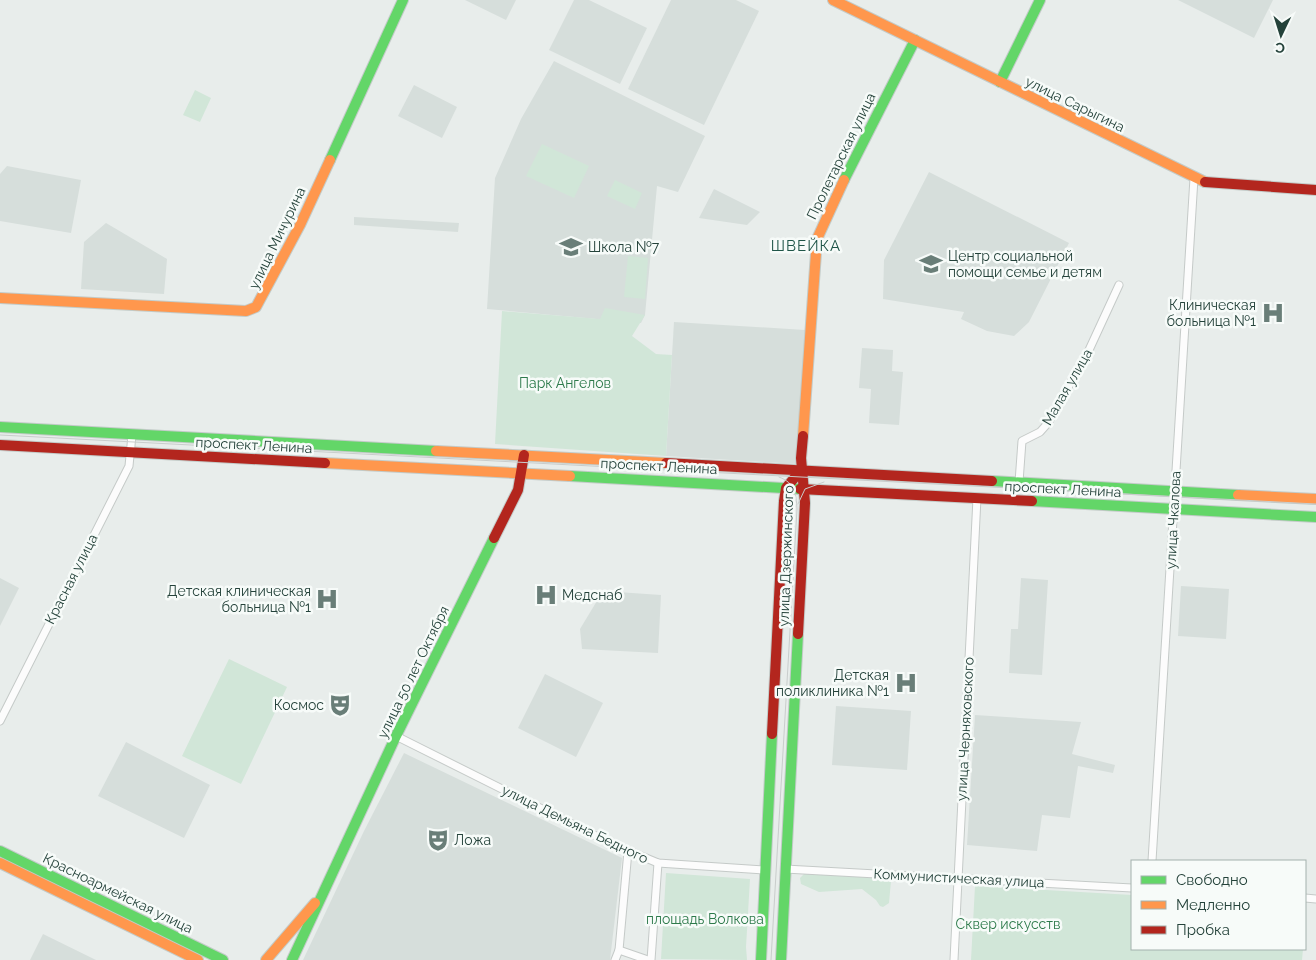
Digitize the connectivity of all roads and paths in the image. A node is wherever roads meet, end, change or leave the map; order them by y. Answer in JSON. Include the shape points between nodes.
{"nodes":[{"id":1,"x":403,"y":0,"type":"edge"},
{"id":2,"x":833,"y":0,"type":"edge"},
{"id":3,"x":1040,"y":0,"type":"edge"},
{"id":4,"x":914,"y":40,"type":"junction"},
{"id":5,"x":1000,"y":82,"type":"junction"},
{"id":6,"x":1194,"y":178,"type":"junction"},
{"id":7,"x":1316,"y":190,"type":"edge"},
{"id":8,"x":1119,"y":285,"type":"dead end"},
{"id":9,"x":0,"y":298,"type":"edge"},
{"id":10,"x":0,"y":427,"type":"edge"},
{"id":11,"x":132,"y":435,"type":"junction"},
{"id":12,"x":0,"y":445,"type":"edge"},
{"id":13,"x":131,"y":452,"type":"junction"},
{"id":14,"x":524,"y":455,"type":"junction"},
{"id":15,"x":801,"y":470,"type":"junction"},
{"id":16,"x":522,"y":472,"type":"junction"},
{"id":17,"x":1019,"y":482,"type":"junction"},
{"id":18,"x":786,"y":488,"type":"junction"},
{"id":19,"x":805,"y":489,"type":"junction"},
{"id":20,"x":1174,"y":491,"type":"junction"},
{"id":21,"x":977,"y":498,"type":"junction"},
{"id":22,"x":1316,"y":499,"type":"edge"},
{"id":23,"x":1173,"y":509,"type":"junction"},
{"id":24,"x":1316,"y":517,"type":"edge"},
{"id":25,"x":0,"y":721,"type":"edge"},
{"id":26,"x":396,"y":736,"type":"junction"},
{"id":27,"x":0,"y":851,"type":"edge"},
{"id":28,"x":628,"y":851,"type":"junction"},
{"id":29,"x":1152,"y":860,"type":"edge"},
{"id":30,"x":0,"y":863,"type":"edge"},
{"id":31,"x":658,"y":864,"type":"junction"},
{"id":32,"x":785,"y":869,"type":"junction"},
{"id":33,"x":765,"y":870,"type":"junction"},
{"id":34,"x":958,"y":878,"type":"junction"},
{"id":35,"x":1131,"y":888,"type":"edge"},
{"id":36,"x":319,"y":898,"type":"junction"},
{"id":37,"x":289,"y":933,"type":"junction"},
{"id":38,"x":619,"y":950,"type":"junction"},
{"id":39,"x":198,"y":960,"type":"edge"},
{"id":40,"x":223,"y":960,"type":"edge"},
{"id":41,"x":266,"y":960,"type":"edge"},
{"id":42,"x":275,"y":960,"type":"edge"},
{"id":43,"x":292,"y":960,"type":"edge"},
{"id":44,"x":615,"y":960,"type":"edge"},
{"id":45,"x":649,"y":960,"type":"edge"},
{"id":46,"x":760,"y":960,"type":"edge"},
{"id":47,"x":781,"y":960,"type":"edge"},
{"id":48,"x":954,"y":960,"type":"edge"}],
"edges":[{"from":1,"to":9,"type":"street","name":"улица Мичурина","via":[[300,225],[256,307],[246,311]]},
{"from":2,"to":4,"type":"street","name":"улица Сарыгина"},
{"from":3,"to":5,"type":"street"},
{"from":4,"to":5,"type":"street","name":"улица Сарыгина"},
{"from":4,"to":15,"type":"street","name":"Пролетарская улица","via":[[817,239]]},
{"from":5,"to":6,"type":"street","name":"улица Сарыгина"},
{"from":6,"to":7,"type":"street","name":"улица Сарыгина","via":[[1217,185]]},
{"from":6,"to":20,"type":"street","name":"улица Чкалова"},
{"from":8,"to":17,"type":"street","name":"Малая улица","via":[[1089,350],[1048,423],[1040,432],[1022,441]]},
{"from":10,"to":11,"type":"street","name":"проспект Ленина"},
{"from":11,"to":13,"type":"street","name":"Красная улица"},
{"from":11,"to":14,"type":"street","name":"проспект Ленина"},
{"from":12,"to":13,"type":"street","name":"проспект Ленина"},
{"from":13,"to":16,"type":"street","name":"проспект Ленина"},
{"from":13,"to":25,"type":"street","name":"Красная улица","via":[[129,466]]},
{"from":14,"to":15,"type":"street","name":"проспект Ленина"},
{"from":14,"to":16,"type":"street","name":"улица 50 лет Октября"},
{"from":15,"to":17,"type":"street","name":"проспект Ленина"},
{"from":15,"to":18,"type":"street","name":"улица Дзержинского"},
{"from":15,"to":19,"type":"street","name":"улица Дзержинского"},
{"from":16,"to":18,"type":"street","name":"проспект Ленина"},
{"from":16,"to":26,"type":"street","name":"улица 50 лет Октября","via":[[518,490]]},
{"from":17,"to":20,"type":"street","name":"проспект Ленина"},
{"from":18,"to":19,"type":"street","name":"проспект Ленина"},
{"from":18,"to":33,"type":"street","name":"улица Дзержинского"},
{"from":19,"to":21,"type":"street","name":"проспект Ленина"},
{"from":19,"to":32,"type":"street","name":"улица Дзержинского"},
{"from":20,"to":22,"type":"street","name":"проспект Ленина"},
{"from":20,"to":23,"type":"street","name":"улица Чкалова"},
{"from":21,"to":23,"type":"street","name":"проспект Ленина"},
{"from":21,"to":34,"type":"street","name":"улица Черняховского"},
{"from":23,"to":24,"type":"street","name":"проспект Ленина"},
{"from":23,"to":29,"type":"street","name":"улица Чкалова"},
{"from":26,"to":28,"type":"street","name":"улица Демьяна Бедного"},
{"from":26,"to":36,"type":"street","name":"улица 50 лет Октября"},
{"from":27,"to":40,"type":"street","name":"Красноармейская улица"},
{"from":28,"to":31,"type":"street","name":"улица Демьяна Бедного"},
{"from":28,"to":38,"type":"street"},
{"from":30,"to":39,"type":"street","name":"Красноармейская улица"},
{"from":31,"to":33,"type":"street","name":"улица Демьяна Бедного"},
{"from":31,"to":45,"type":"street"},
{"from":32,"to":34,"type":"street","name":"Коммунистическая улица"},
{"from":32,"to":47,"type":"street","name":"улица Дзержинского"},
{"from":33,"to":46,"type":"street","name":"улица Дзержинского"},
{"from":34,"to":35,"type":"street","name":"Коммунистическая улица"},
{"from":34,"to":48,"type":"street","name":"улица Черняховского"},
{"from":36,"to":37,"type":"street","name":"улица 50 лет Октября"},
{"from":36,"to":43,"type":"street","name":"улица 50 лет Октября","via":[[314,916]]},
{"from":37,"to":41,"type":"street","name":"улица 50 лет Октября"},
{"from":37,"to":42,"type":"street"},
{"from":38,"to":44,"type":"street"},
{"from":38,"to":45,"type":"street"}]}
